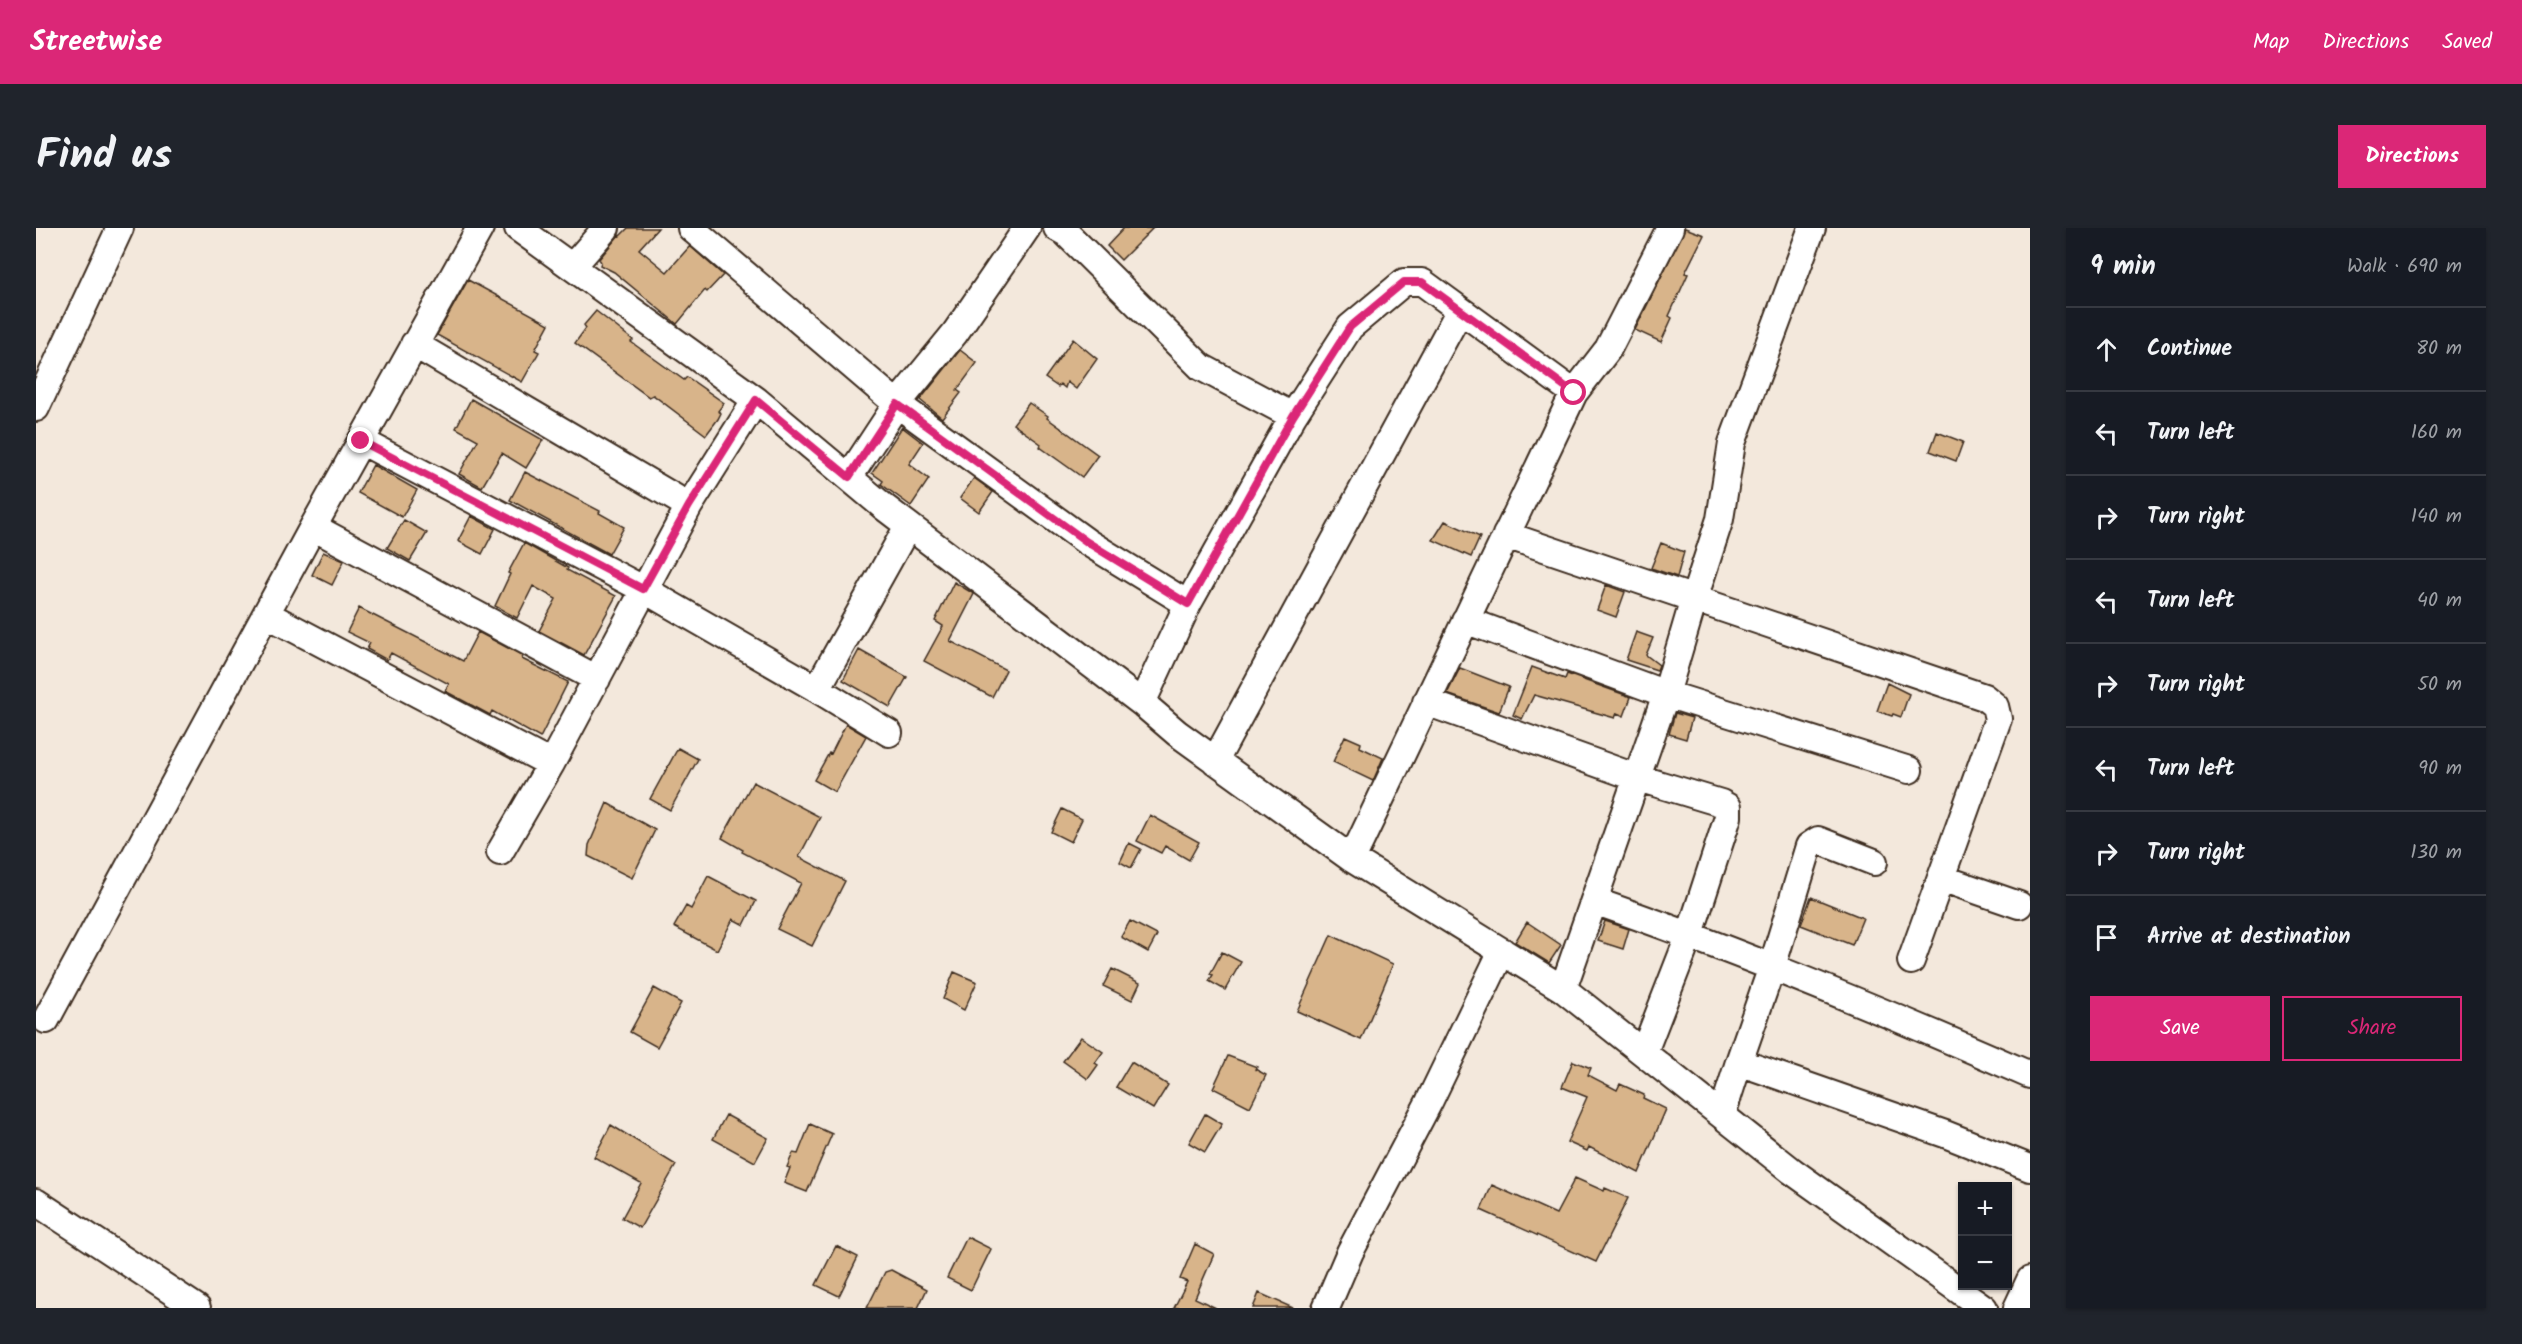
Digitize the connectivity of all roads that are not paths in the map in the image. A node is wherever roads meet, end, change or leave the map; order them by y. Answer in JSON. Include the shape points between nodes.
{"nodes":[{"id":1,"x":120,"y":228,"type":"edge"},
{"id":2,"x":480,"y":228,"type":"edge"},
{"id":3,"x":518,"y":228,"type":"edge"},
{"id":4,"x":606,"y":228,"type":"edge"},
{"id":5,"x":691,"y":228,"type":"edge"},
{"id":6,"x":1027,"y":228,"type":"edge"},
{"id":7,"x":1057,"y":228,"type":"edge"},
{"id":8,"x":1670,"y":228,"type":"edge"},
{"id":9,"x":1812,"y":228,"type":"edge"},
{"id":10,"x":572,"y":267,"type":"junction"},
{"id":11,"x":1460,"y":310,"type":"junction"},
{"id":12,"x":414,"y":344,"type":"junction"},
{"id":13,"x":1574,"y":393,"type":"junction"},
{"id":14,"x":756,"y":400,"type":"junction"},
{"id":15,"x":897,"y":404,"type":"junction"},
{"id":16,"x":36,"y":408,"type":"edge"},
{"id":17,"x":1293,"y":416,"type":"junction"},
{"id":18,"x":361,"y":441,"type":"junction"},
{"id":19,"x":849,"y":477,"type":"junction"},
{"id":20,"x":689,"y":506,"type":"junction"},
{"id":21,"x":908,"y":526,"type":"junction"},
{"id":22,"x":313,"y":527,"type":"junction"},
{"id":23,"x":1506,"y":535,"type":"junction"},
{"id":24,"x":643,"y":589,"type":"junction"},
{"id":25,"x":1694,"y":599,"type":"junction"},
{"id":26,"x":1188,"y":604,"type":"junction"},
{"id":27,"x":266,"y":614,"type":"junction"},
{"id":28,"x":1465,"y":620,"type":"junction"},
{"id":29,"x":597,"y":679,"type":"junction"},
{"id":30,"x":817,"y":689,"type":"junction"},
{"id":31,"x":1666,"y":694,"type":"junction"},
{"id":32,"x":1426,"y":702,"type":"junction"},
{"id":33,"x":1142,"y":703,"type":"junction"},
{"id":34,"x":889,"y":733,"type":"dead end"},
{"id":35,"x":1215,"y":761,"type":"junction"},
{"id":36,"x":551,"y":764,"type":"junction"},
{"id":37,"x":1909,"y":770,"type":"dead end"},
{"id":38,"x":1638,"y":778,"type":"junction"},
{"id":39,"x":500,"y":852,"type":"dead end"},
{"id":40,"x":1352,"y":859,"type":"junction"},
{"id":41,"x":1874,"y":862,"type":"dead end"},
{"id":42,"x":1941,"y":878,"type":"junction"},
{"id":43,"x":1594,"y":901,"type":"junction"},
{"id":44,"x":2019,"y":905,"type":"dead end"},
{"id":45,"x":1690,"y":934,"type":"junction"},
{"id":46,"x":1502,"y":951,"type":"junction"},
{"id":47,"x":1911,"y":962,"type":"dead end"},
{"id":48,"x":1773,"y":967,"type":"junction"},
{"id":49,"x":1563,"y":989,"type":"junction"},
{"id":50,"x":45,"y":1020,"type":"dead end"},
{"id":51,"x":1644,"y":1053,"type":"junction"},
{"id":52,"x":1739,"y":1062,"type":"junction"},
{"id":53,"x":2030,"y":1075,"type":"edge"},
{"id":54,"x":1722,"y":1115,"type":"junction"},
{"id":55,"x":2030,"y":1168,"type":"edge"},
{"id":56,"x":36,"y":1202,"type":"edge"},
{"id":57,"x":2030,"y":1280,"type":"edge"},
{"id":58,"x":197,"y":1308,"type":"edge"},
{"id":59,"x":1326,"y":1308,"type":"edge"},
{"id":60,"x":1984,"y":1308,"type":"edge"},
{"id":61,"x":2017,"y":1308,"type":"edge"}],
"edges":[{"from":1,"to":16,"type":"street"},
{"from":2,"to":12,"type":"street"},
{"from":3,"to":10,"type":"street"},
{"from":4,"to":10,"type":"street"},
{"from":5,"to":15,"type":"street"},
{"from":6,"to":15,"type":"street","via":[[955,333]]},
{"from":7,"to":17,"type":"street","via":[[1201,367]]},
{"from":8,"to":13,"type":"street","via":[[1608,348]]},
{"from":9,"to":25,"type":"street","via":[[1732,443],[1720,519]]},
{"from":10,"to":14,"type":"street"},
{"from":11,"to":13,"type":"street"},
{"from":11,"to":17,"type":"street","via":[[1422,282],[1404,282],[1350,327]]},
{"from":11,"to":35,"type":"street"},
{"from":12,"to":18,"type":"street"},
{"from":12,"to":20,"type":"street"},
{"from":13,"to":23,"type":"street"},
{"from":14,"to":19,"type":"street"},
{"from":14,"to":20,"type":"street"},
{"from":15,"to":19,"type":"street"},
{"from":15,"to":26,"type":"street","via":[[1087,542]]},
{"from":17,"to":26,"type":"street"},
{"from":18,"to":22,"type":"street"},
{"from":18,"to":24,"type":"street"},
{"from":19,"to":21,"type":"street"},
{"from":20,"to":24,"type":"street"},
{"from":21,"to":30,"type":"street"},
{"from":21,"to":33,"type":"street"},
{"from":22,"to":27,"type":"street"},
{"from":22,"to":29,"type":"street"},
{"from":23,"to":25,"type":"street"},
{"from":23,"to":28,"type":"street"},
{"from":24,"to":29,"type":"street"},
{"from":24,"to":30,"type":"street"},
{"from":25,"to":31,"type":"street"},
{"from":25,"to":42,"type":"street","via":[[1984,697],[1995,706],[1998,719]]},
{"from":26,"to":33,"type":"street"},
{"from":27,"to":36,"type":"street"},
{"from":27,"to":50,"type":"street"},
{"from":28,"to":31,"type":"street"},
{"from":28,"to":32,"type":"street"},
{"from":29,"to":36,"type":"street"},
{"from":30,"to":34,"type":"street"},
{"from":31,"to":37,"type":"street"},
{"from":31,"to":38,"type":"street"},
{"from":32,"to":38,"type":"street"},
{"from":32,"to":40,"type":"street"},
{"from":33,"to":35,"type":"street"},
{"from":35,"to":40,"type":"street"},
{"from":36,"to":39,"type":"street"},
{"from":38,"to":43,"type":"street"},
{"from":38,"to":45,"type":"street","via":[[1728,807]]},
{"from":40,"to":46,"type":"street"},
{"from":41,"to":48,"type":"street","via":[[1818,840],[1809,846]]},
{"from":42,"to":44,"type":"street"},
{"from":42,"to":47,"type":"street"},
{"from":43,"to":45,"type":"street"},
{"from":43,"to":49,"type":"street"},
{"from":45,"to":48,"type":"street"},
{"from":45,"to":51,"type":"street"},
{"from":46,"to":49,"type":"street"},
{"from":46,"to":59,"type":"street","via":[[1350,1252]]},
{"from":48,"to":52,"type":"street"},
{"from":48,"to":53,"type":"street"},
{"from":49,"to":51,"type":"street"},
{"from":51,"to":54,"type":"street"},
{"from":52,"to":54,"type":"street"},
{"from":52,"to":55,"type":"street"},
{"from":54,"to":60,"type":"street","via":[[1792,1171]]},
{"from":56,"to":58,"type":"street"},
{"from":57,"to":61,"type":"street"}]}
